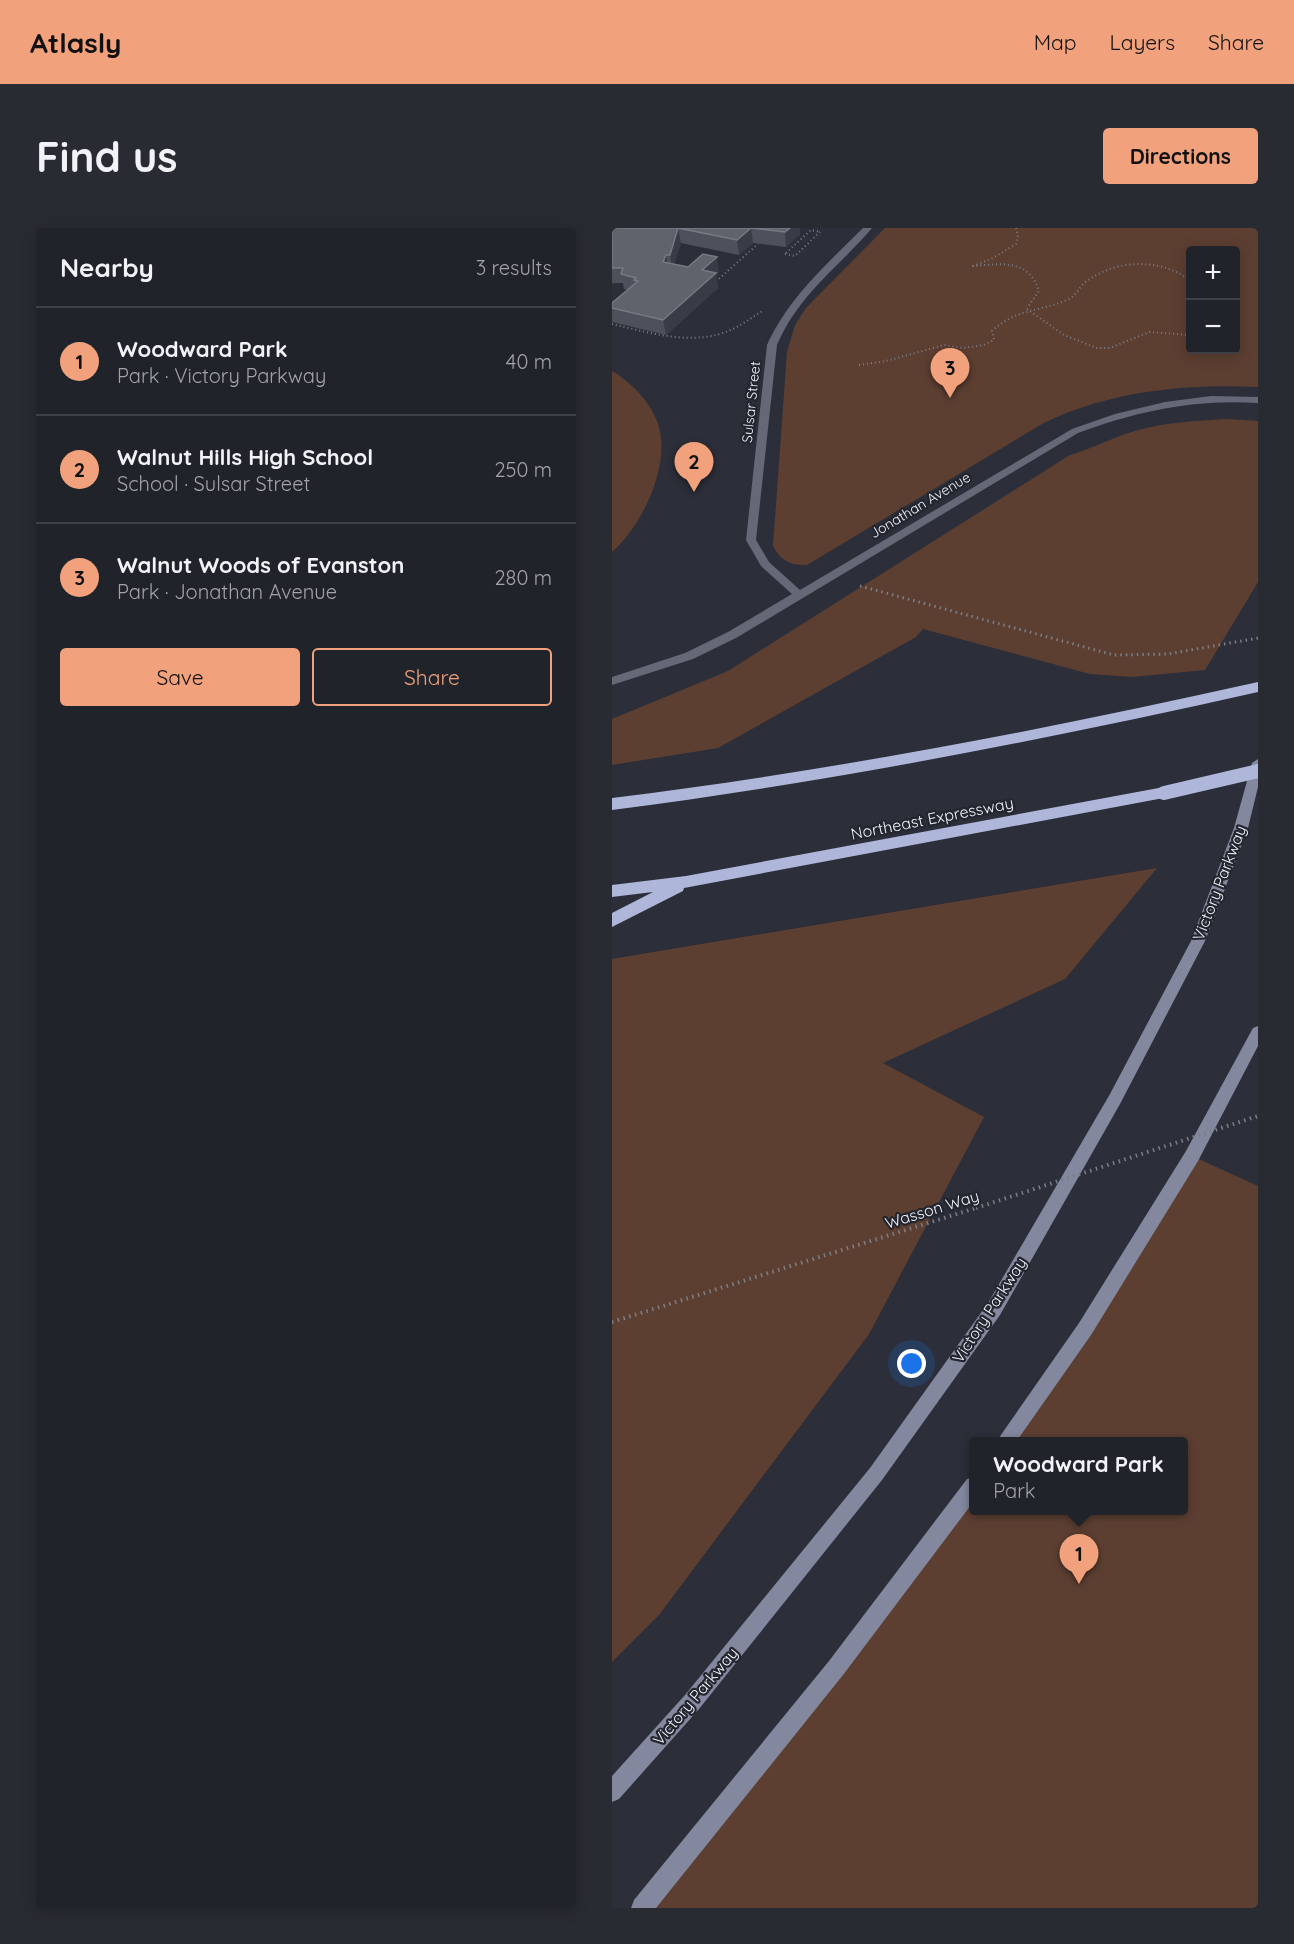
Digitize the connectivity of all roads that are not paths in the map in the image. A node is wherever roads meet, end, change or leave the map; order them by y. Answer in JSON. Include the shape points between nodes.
{"nodes":[{"id":1,"x":868,"y":228,"type":"edge"},
{"id":2,"x":1258,"y":400,"type":"edge"},
{"id":3,"x":800,"y":595,"type":"junction"},
{"id":4,"x":612,"y":681,"type":"edge"},
{"id":5,"x":1258,"y":687,"type":"edge"},
{"id":6,"x":1258,"y":763,"type":"edge"},
{"id":7,"x":1258,"y":771,"type":"edge"},
{"id":8,"x":612,"y":804,"type":"edge"},
{"id":9,"x":686,"y":882,"type":"junction"},
{"id":10,"x":612,"y":891,"type":"edge"},
{"id":11,"x":612,"y":921,"type":"edge"},
{"id":12,"x":1258,"y":1032,"type":"edge"},
{"id":13,"x":1009,"y":1437,"type":"edge"},
{"id":14,"x":969,"y":1493,"type":"edge"},
{"id":15,"x":612,"y":1792,"type":"edge"},
{"id":16,"x":642,"y":1908,"type":"edge"}],
"edges":[{"from":1,"to":3,"type":"street","name":"Sulsar Street","via":[[792,305],[772,345],[751,540],[764,564]]},
{"from":2,"to":3,"type":"street","name":"Jonathan Avenue","via":[[1210,400],[1148,408],[1075,431]]},
{"from":3,"to":4,"type":"street","name":"Jonathan Avenue","via":[[689,656]]},
{"from":5,"to":8,"type":"highway","via":[[849,768]]},
{"from":6,"to":15,"type":"street","name":"Victory Parkway","via":[[1241,828],[1198,941],[1115,1099],[994,1309],[876,1474],[692,1702]]},
{"from":7,"to":9,"type":"highway","name":"Northeast Expressway","bridge":true,"via":[[1164,793]]},
{"from":9,"to":10,"type":"highway","name":"Northeast Expressway"},
{"from":9,"to":11,"type":"highway"},
{"from":12,"to":13,"type":"street","via":[[1192,1156],[1085,1329]]},
{"from":14,"to":16,"type":"street","via":[[836,1668]]}]}
